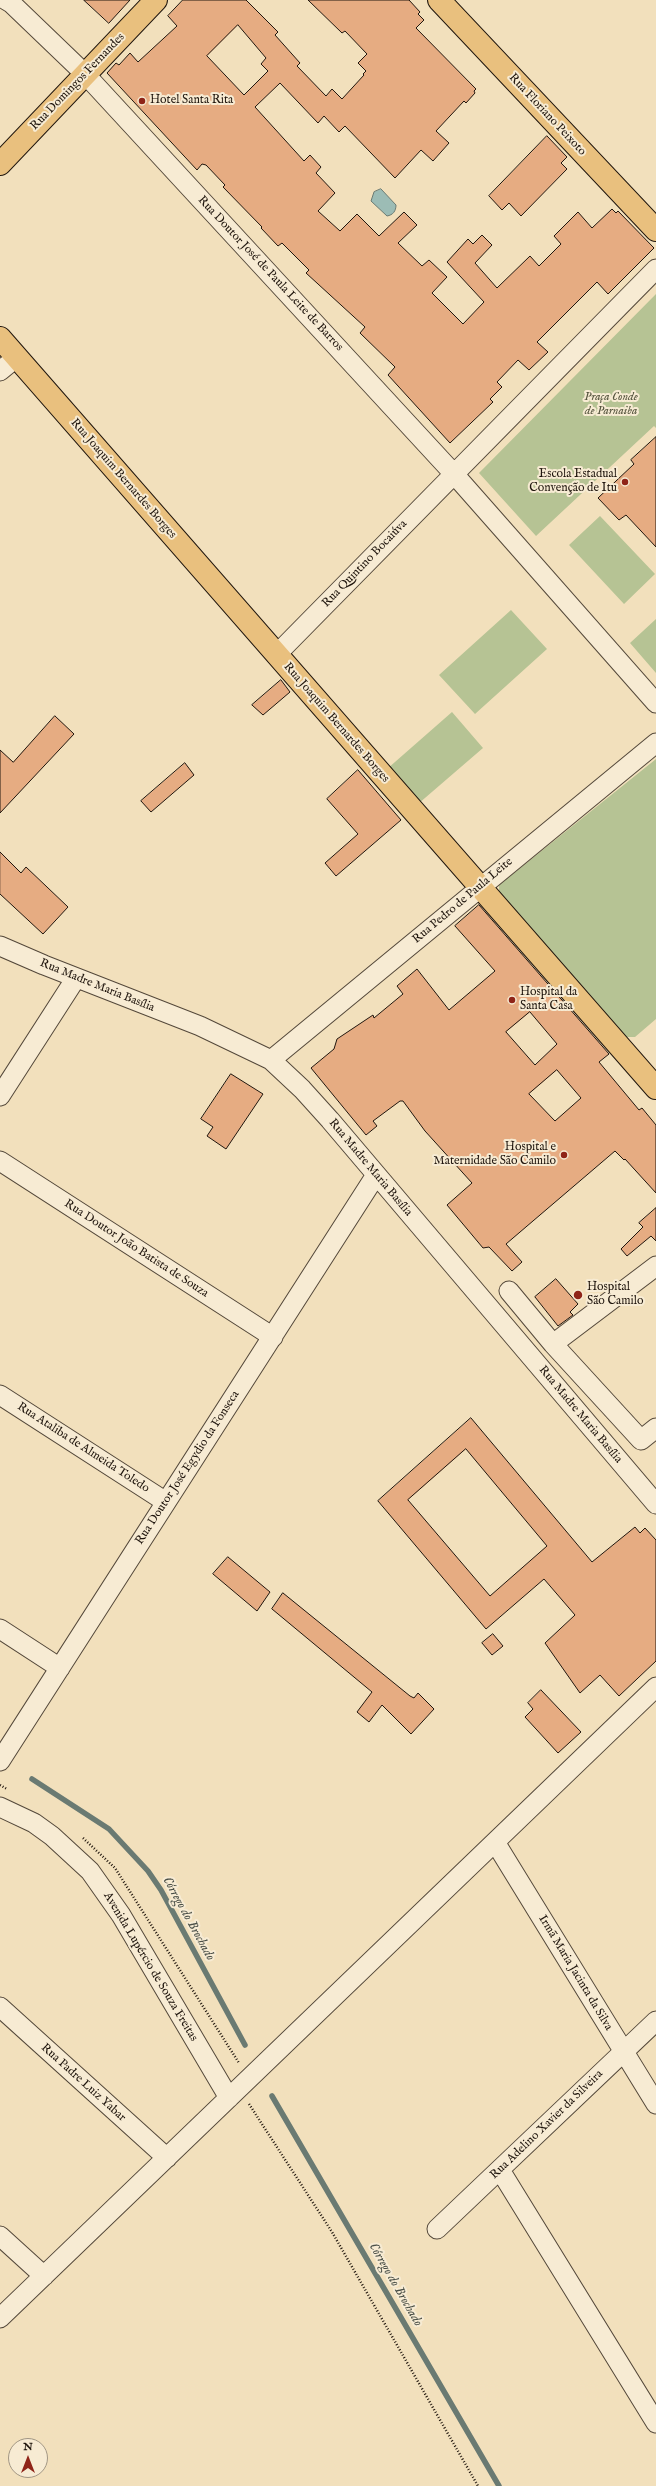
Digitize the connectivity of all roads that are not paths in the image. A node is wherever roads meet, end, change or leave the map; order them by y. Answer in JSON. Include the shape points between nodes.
{"nodes":[{"id":1,"x":6,"y":0,"type":"edge"},
{"id":2,"x":156,"y":0,"type":"edge"},
{"id":3,"x":439,"y":0,"type":"edge"},
{"id":4,"x":85,"y":74,"type":"junction"},
{"id":5,"x":0,"y":164,"type":"edge"},
{"id":6,"x":656,"y":230,"type":"edge"},
{"id":7,"x":656,"y":269,"type":"edge"},
{"id":8,"x":0,"y":338,"type":"edge"},
{"id":9,"x":17,"y":357,"type":"junction"},
{"id":10,"x":0,"y":371,"type":"edge"},
{"id":11,"x":454,"y":474,"type":"junction"},
{"id":12,"x":276,"y":655,"type":"junction"},
{"id":13,"x":656,"y":703,"type":"edge"},
{"id":14,"x":656,"y":743,"type":"edge"},
{"id":15,"x":479,"y":887,"type":"junction"},
{"id":16,"x":0,"y":946,"type":"edge"},
{"id":17,"x":76,"y":978,"type":"junction"},
{"id":18,"x":271,"y":1060,"type":"junction"},
{"id":19,"x":656,"y":1088,"type":"edge"},
{"id":20,"x":0,"y":1096,"type":"edge"},
{"id":21,"x":0,"y":1161,"type":"edge"},
{"id":22,"x":376,"y":1175,"type":"junction"},
{"id":23,"x":656,"y":1266,"type":"edge"},
{"id":24,"x":509,"y":1291,"type":"dead end"},
{"id":25,"x":273,"y":1337,"type":"junction"},
{"id":26,"x":553,"y":1344,"type":"junction"},
{"id":27,"x":0,"y":1395,"type":"edge"},
{"id":28,"x":656,"y":1428,"type":"edge"},
{"id":29,"x":166,"y":1502,"type":"junction"},
{"id":30,"x":656,"y":1504,"type":"edge"},
{"id":31,"x":0,"y":1629,"type":"edge"},
{"id":32,"x":60,"y":1668,"type":"junction"},
{"id":33,"x":656,"y":1687,"type":"edge"},
{"id":34,"x":0,"y":1762,"type":"edge"},
{"id":35,"x":0,"y":1807,"type":"edge"},
{"id":36,"x":495,"y":1842,"type":"junction"},
{"id":37,"x":0,"y":2007,"type":"edge"},
{"id":38,"x":656,"y":2020,"type":"edge"},
{"id":39,"x":623,"y":2052,"type":"junction"},
{"id":40,"x":229,"y":2098,"type":"junction"},
{"id":41,"x":656,"y":2104,"type":"edge"},
{"id":42,"x":167,"y":2158,"type":"junction"},
{"id":43,"x":500,"y":2170,"type":"junction"},
{"id":44,"x":437,"y":2229,"type":"dead end"},
{"id":45,"x":0,"y":2236,"type":"edge"},
{"id":46,"x":44,"y":2276,"type":"junction"},
{"id":47,"x":0,"y":2318,"type":"edge"},
{"id":48,"x":656,"y":2423,"type":"edge"}],
"edges":[{"from":1,"to":4,"type":"street","name":"Rua Doutor José de Paula Leite de Barros","via":[[12,2]]},
{"from":2,"to":4,"type":"main road","name":"Rua Domingos Fernandes"},
{"from":3,"to":6,"type":"main road","name":"Rua Floriano Peixoto"},
{"from":4,"to":5,"type":"main road","name":"Rua Domingos Fernandes"},
{"from":4,"to":11,"type":"street","name":"Rua Doutor José de Paula Leite de Barros"},
{"from":7,"to":11,"type":"street"},
{"from":8,"to":9,"type":"main road","name":"Rua Joaquim Bernardes Borges"},
{"from":9,"to":10,"type":"street"},
{"from":9,"to":12,"type":"main road","name":"Rua Joaquim Bernardes Borges"},
{"from":11,"to":12,"type":"street","name":"Rua Quintino Bocaiúva"},
{"from":11,"to":13,"type":"street"},
{"from":12,"to":15,"type":"main road","name":"Rua Joaquim Bernardes Borges"},
{"from":14,"to":15,"type":"street","name":"Rua Pedro de Paula Leite"},
{"from":15,"to":18,"type":"street","name":"Rua Pedro de Paula Leite"},
{"from":15,"to":19,"type":"main road","name":"Rua Joaquim Bernardes Borges"},
{"from":16,"to":17,"type":"street","name":"Rua Madre Maria Basília"},
{"from":17,"to":18,"type":"street","name":"Rua Madre Maria Basília","via":[[200,1026]]},
{"from":17,"to":20,"type":"street"},
{"from":18,"to":22,"type":"street","name":"Rua Madre Maria Basília","via":[[302,1089]]},
{"from":21,"to":25,"type":"street","name":"Rua Doutor João Batista de Souza"},
{"from":22,"to":25,"type":"street","name":"Rua Doutor José Egydio da Fonseca"},
{"from":22,"to":30,"type":"street","name":"Rua Madre Maria Basília"},
{"from":23,"to":26,"type":"street"},
{"from":24,"to":26,"type":"street"},
{"from":25,"to":29,"type":"street","name":"Rua Doutor José Egydio da Fonseca"},
{"from":26,"to":28,"type":"street","via":[[641,1440]]},
{"from":27,"to":29,"type":"street","name":"Rua Ataliba de Almeida Toledo"},
{"from":29,"to":32,"type":"street","name":"Rua Doutor José Egydio da Fonseca"},
{"from":31,"to":32,"type":"street"},
{"from":32,"to":34,"type":"street","name":"Rua Doutor José Egydio da Fonseca"},
{"from":33,"to":36,"type":"street"},
{"from":35,"to":40,"type":"street","name":"Avenida Lupércio de Souza Freitas","via":[[34,1823],[90,1871],[121,1915]]},
{"from":36,"to":39,"type":"street","name":"Irmã Maria Jacinta da Silva"},
{"from":36,"to":40,"type":"street"},
{"from":37,"to":42,"type":"street","name":"Rua Padre Luiz Yabar"},
{"from":38,"to":39,"type":"street","name":"Rua Adelino Xavier da Silveira"},
{"from":39,"to":41,"type":"street","name":"Irmã Maria Jacinta da Silva"},
{"from":39,"to":43,"type":"street","name":"Rua Adelino Xavier da Silveira"},
{"from":40,"to":42,"type":"street"},
{"from":42,"to":46,"type":"street"},
{"from":43,"to":44,"type":"street","name":"Rua Adelino Xavier da Silveira"},
{"from":43,"to":48,"type":"street"},
{"from":45,"to":46,"type":"street"},
{"from":46,"to":47,"type":"street"}]}
